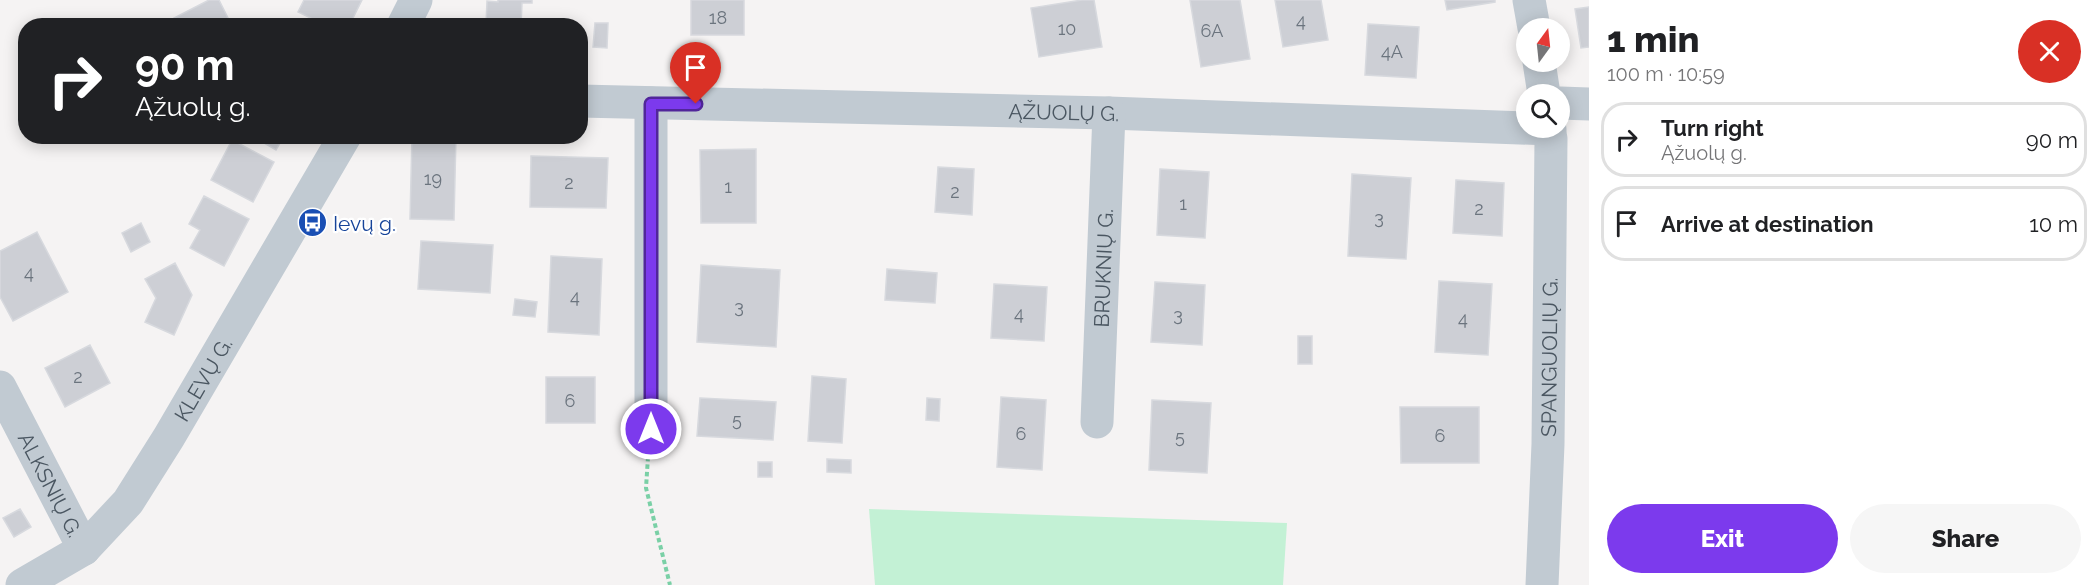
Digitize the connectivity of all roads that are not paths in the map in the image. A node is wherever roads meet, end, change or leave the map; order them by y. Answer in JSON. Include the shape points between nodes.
{"nodes":[{"id":1,"x":416,"y":0,"type":"edge"},
{"id":2,"x":1529,"y":0,"type":"edge"},
{"id":3,"x":408,"y":18,"type":"edge"},
{"id":4,"x":1532,"y":18,"type":"edge"},
{"id":5,"x":588,"y":101,"type":"edge"},
{"id":6,"x":651,"y":104,"type":"junction"},
{"id":7,"x":1589,"y":104,"type":"edge"},
{"id":8,"x":1570,"y":112,"type":"edge"},
{"id":9,"x":1109,"y":113,"type":"junction"},
{"id":10,"x":1516,"y":119,"type":"edge"},
{"id":11,"x":1551,"y":138,"type":"edge"},
{"id":12,"x":340,"y":144,"type":"edge"},
{"id":13,"x":0,"y":387,"type":"edge"},
{"id":14,"x":1097,"y":422,"type":"dead end"},
{"id":15,"x":651,"y":429,"type":"road end"},
{"id":16,"x":84,"y":549,"type":"junction"},
{"id":17,"x":22,"y":585,"type":"edge"},
{"id":18,"x":1542,"y":585,"type":"edge"}],
"edges":[{"from":1,"to":3,"type":"street"},
{"from":2,"to":4,"type":"street"},
{"from":5,"to":6,"type":"street","name":"ĄŽUOLŲ G."},
{"from":6,"to":9,"type":"street","name":"ĄŽUOLŲ G."},
{"from":6,"to":15,"type":"street"},
{"from":7,"to":8,"type":"street","name":"ĄŽUOLŲ G."},
{"from":9,"to":10,"type":"street","name":"ĄŽUOLŲ G."},
{"from":9,"to":14,"type":"street","name":"BRUKNIŲ G."},
{"from":11,"to":18,"type":"street","name":"SPANGUOLIŲ G.","via":[[1548,444]]},
{"from":12,"to":16,"type":"street","name":"KLEVŲ G.","via":[[128,502]]},
{"from":13,"to":16,"type":"street","name":"ALKSNIŲ G."},
{"from":16,"to":17,"type":"street","name":"KLEVŲ G."}]}
